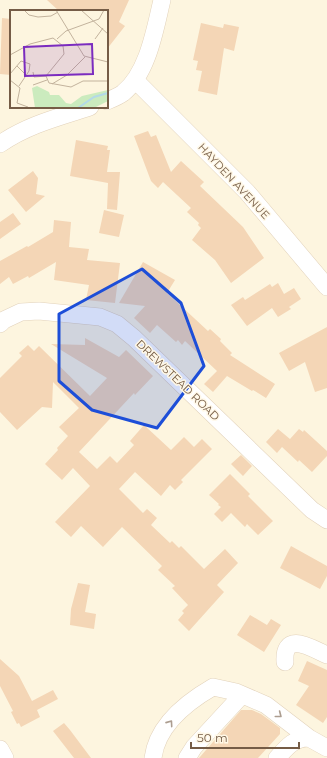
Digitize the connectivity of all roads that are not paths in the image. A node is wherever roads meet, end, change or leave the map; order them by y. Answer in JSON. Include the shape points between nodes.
{"nodes":[{"id":1,"x":162,"y":0,"type":"edge"},
{"id":2,"x":135,"y":80,"type":"junction"},
{"id":3,"x":108,"y":100,"type":"edge"},
{"id":4,"x":87,"y":108,"type":"edge"},
{"id":5,"x":0,"y":144,"type":"edge"},
{"id":6,"x":327,"y":288,"type":"edge"},
{"id":7,"x":0,"y":324,"type":"edge"},
{"id":8,"x":327,"y":520,"type":"edge"},
{"id":9,"x":327,"y":655,"type":"edge"},
{"id":10,"x":285,"y":662,"type":"dead end"},
{"id":11,"x":242,"y":694,"type":"junction"},
{"id":12,"x":309,"y":738,"type":"junction"},
{"id":13,"x":327,"y":748,"type":"edge"},
{"id":14,"x":0,"y":749,"type":"edge"},
{"id":15,"x":5,"y":758,"type":"edge"},
{"id":16,"x":154,"y":758,"type":"edge"},
{"id":17,"x":187,"y":758,"type":"edge"},
{"id":18,"x":277,"y":758,"type":"edge"}],
"edges":[{"from":1,"to":2,"type":"street","via":[[153,39]]},
{"from":2,"to":3,"type":"street","via":[[123,93]]},
{"from":2,"to":6,"type":"street","name":"HAYDEN AVENUE","via":[[247,192]]},
{"from":4,"to":5,"type":"street","via":[[44,121]]},
{"from":7,"to":8,"type":"street","name":"DREWSTEAD ROAD","via":[[21,312],[39,311],[100,317],[117,324],[312,510]]},
{"from":9,"to":10,"type":"street","via":[[293,643],[286,649]]},
{"from":11,"to":12,"type":"street","one_way":true,"via":[[266,705]]},
{"from":16,"to":11,"type":"street","one_way":true,"via":[[154,749],[161,735],[176,714],[198,696],[213,687]]},
{"from":11,"to":17,"type":"street"},
{"from":12,"to":13,"type":"street"},
{"from":12,"to":18,"type":"street","via":[[301,738]]},
{"from":14,"to":15,"type":"street"}]}
